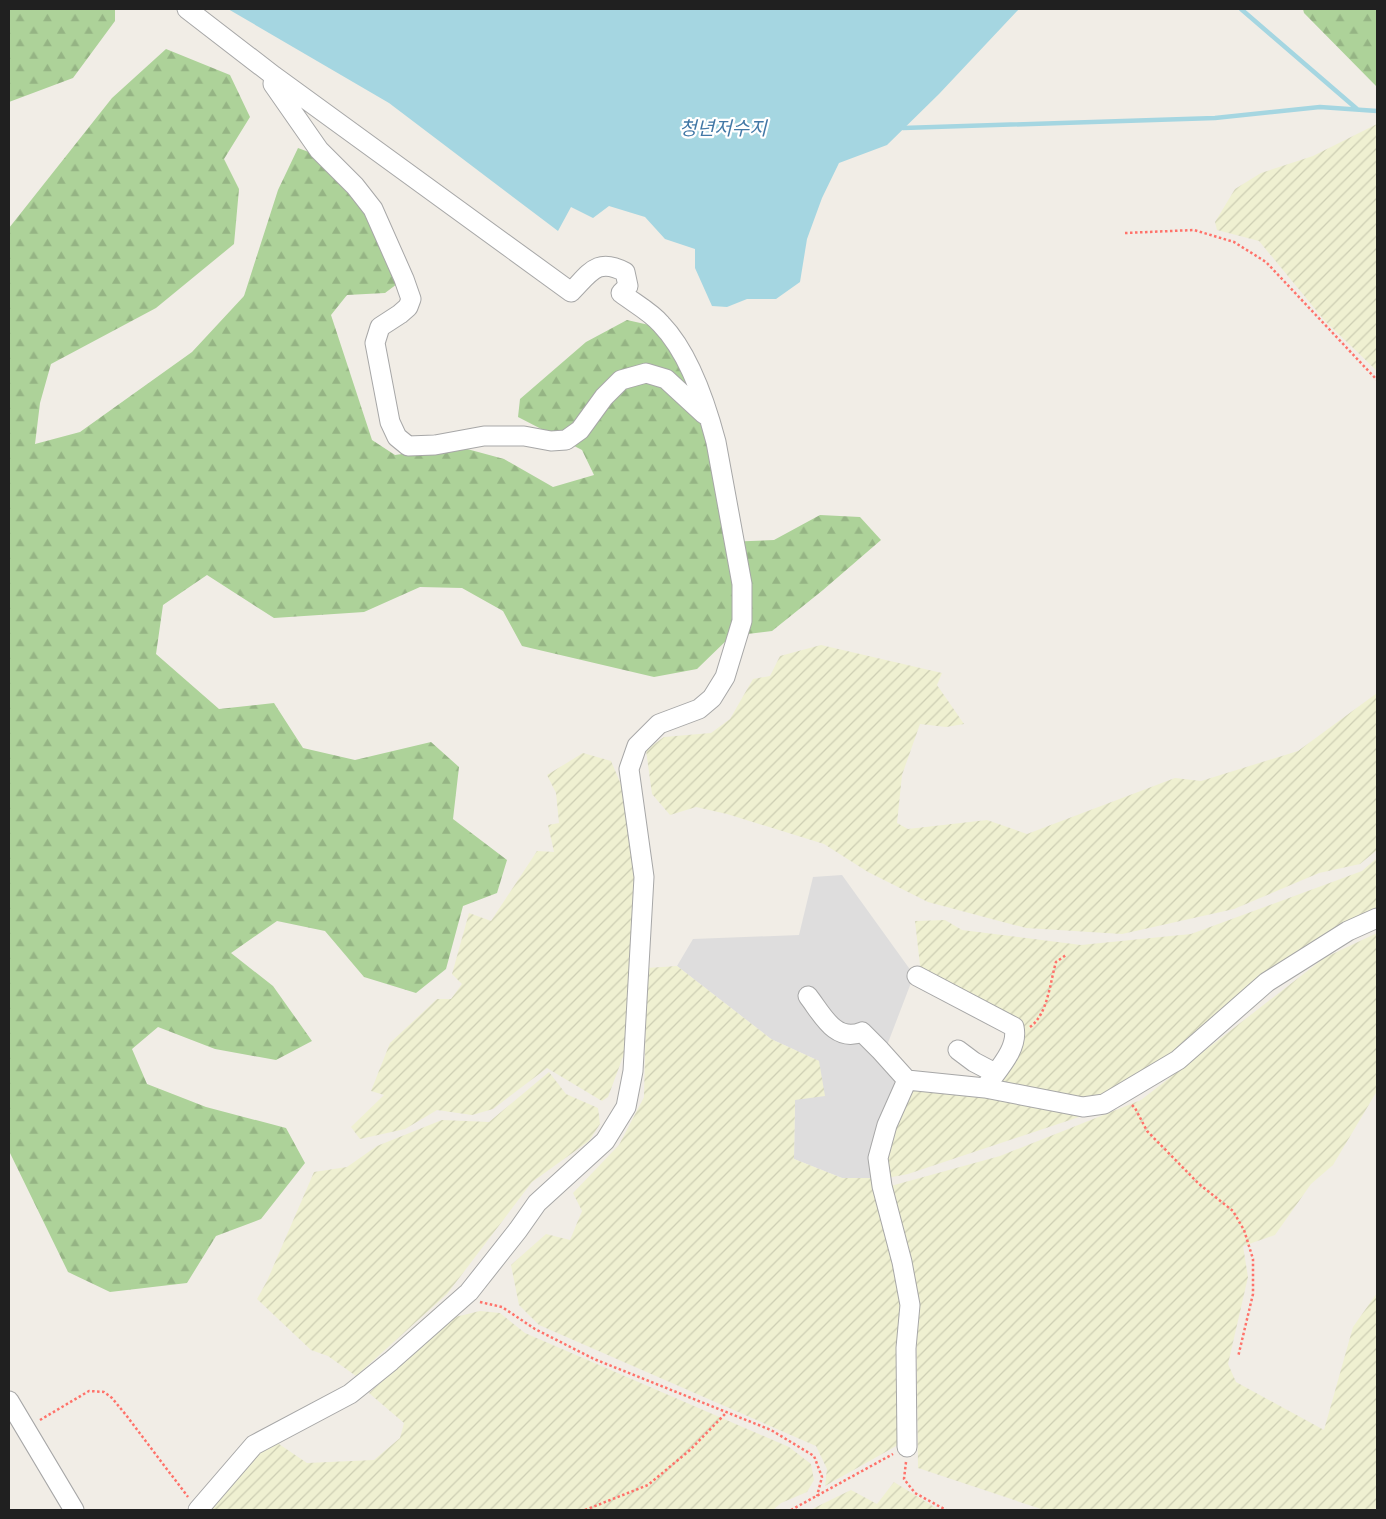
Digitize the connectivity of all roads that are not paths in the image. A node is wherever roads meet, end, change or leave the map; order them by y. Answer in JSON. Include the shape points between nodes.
{"nodes":[{"id":1,"x":187,"y":9,"type":"edge"},
{"id":2,"x":274,"y":76,"type":"junction"},
{"id":3,"x":710,"y":420,"type":"junction"},
{"id":4,"x":1377,"y":918,"type":"edge"},
{"id":5,"x":917,"y":976,"type":"dead end"},
{"id":6,"x":808,"y":996,"type":"dead end"},
{"id":7,"x":958,"y":1050,"type":"dead end"},
{"id":8,"x":907,"y":1080,"type":"junction"},
{"id":9,"x":990,"y":1080,"type":"junction"},
{"id":10,"x":9,"y":1400,"type":"edge"},
{"id":11,"x":907,"y":1447,"type":"road end"},
{"id":12,"x":195,"y":1506,"type":"edge"},
{"id":13,"x":74,"y":1510,"type":"edge"}],
"edges":[{"from":1,"to":2,"type":"street"},
{"from":2,"to":3,"type":"street","via":[[571,292],[596,268],[612,265],[626,272],[628,286],[621,293],[660,323],[682,350]]},
{"from":2,"to":3,"type":"street","via":[[273,84],[319,150],[373,208],[404,279],[410,299],[408,307],[380,327],[375,343],[390,422],[397,437],[408,446],[435,445],[484,436],[566,440],[580,430],[621,380],[646,373],[666,379]]},
{"from":3,"to":12,"type":"street","via":[[742,584],[742,621],[725,677],[712,698],[698,710],[659,724],[637,746],[629,769],[644,877],[633,1071],[626,1107],[605,1141],[537,1202],[469,1292],[455,1305],[350,1394],[254,1445]]},
{"from":4,"to":9,"type":"street","via":[[1348,931],[1267,982],[1178,1060],[1104,1104],[1083,1107]]},
{"from":5,"to":9,"type":"street","via":[[1014,1027],[1016,1037],[1009,1053]]},
{"from":6,"to":8,"type":"street","via":[[830,1026],[842,1034],[862,1032]]},
{"from":7,"to":9,"type":"street"},
{"from":8,"to":9,"type":"street"},
{"from":8,"to":11,"type":"street","via":[[886,1125],[878,1158],[910,1305],[906,1348]]},
{"from":10,"to":13,"type":"street"}]}
